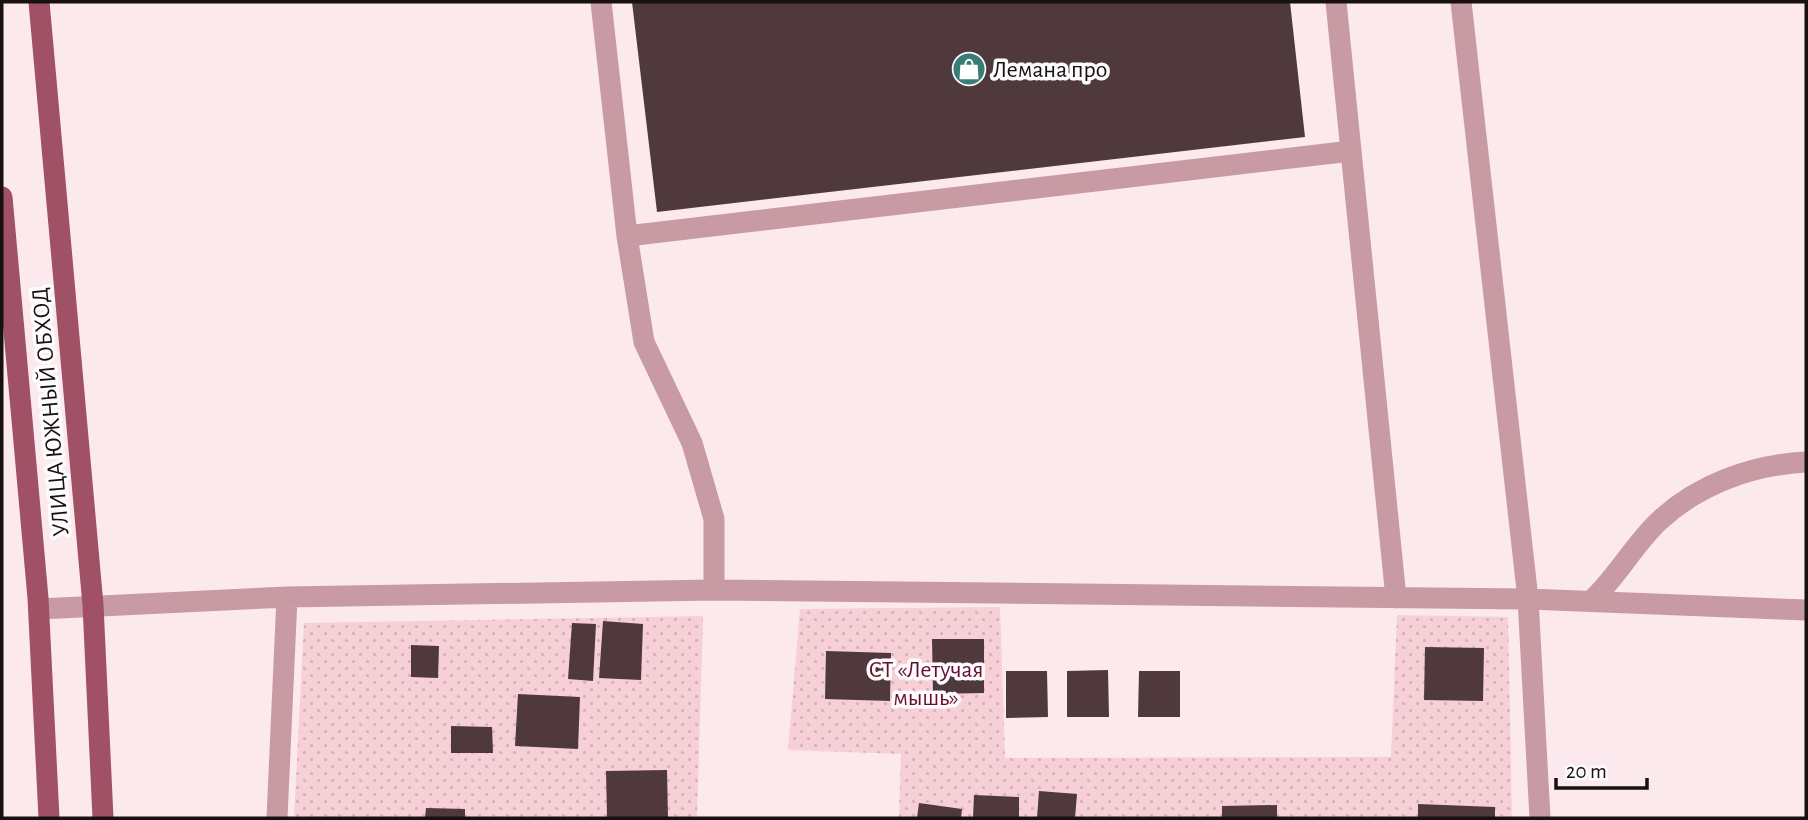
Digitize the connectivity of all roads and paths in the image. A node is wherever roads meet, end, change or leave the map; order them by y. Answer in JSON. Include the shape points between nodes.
{"nodes":[{"id":1,"x":39,"y":2,"type":"edge"},
{"id":2,"x":601,"y":2,"type":"edge"},
{"id":3,"x":1336,"y":2,"type":"edge"},
{"id":4,"x":1461,"y":2,"type":"edge"},
{"id":5,"x":1351,"y":152,"type":"junction"},
{"id":6,"x":2,"y":197,"type":"edge"},
{"id":7,"x":627,"y":236,"type":"junction"},
{"id":8,"x":1806,"y":462,"type":"edge"},
{"id":9,"x":714,"y":590,"type":"junction"},
{"id":10,"x":287,"y":597,"type":"junction"},
{"id":11,"x":1396,"y":598,"type":"junction"},
{"id":12,"x":1528,"y":598,"type":"junction"},
{"id":13,"x":1591,"y":601,"type":"junction"},
{"id":14,"x":93,"y":605,"type":"junction"},
{"id":15,"x":39,"y":609,"type":"junction"},
{"id":16,"x":1806,"y":610,"type":"edge"},
{"id":17,"x":48,"y":818,"type":"edge"},
{"id":18,"x":103,"y":818,"type":"edge"},
{"id":19,"x":277,"y":818,"type":"edge"},
{"id":20,"x":1540,"y":818,"type":"edge"}],
"edges":[{"from":1,"to":14,"type":"main road","name":"УЛИЦА ЮЖНЫЙ ОБХОД"},
{"from":2,"to":7,"type":"street"},
{"from":3,"to":5,"type":"street"},
{"from":4,"to":12,"type":"street"},
{"from":5,"to":7,"type":"street"},
{"from":5,"to":11,"type":"street"},
{"from":6,"to":15,"type":"main road","name":"УЛИЦА ЮЖНЫЙ ОБХОД"},
{"from":7,"to":9,"type":"street","via":[[644,342],[692,443],[714,519]]},
{"from":8,"to":13,"type":"street","via":[[1739,473],[1700,491],[1658,522]]},
{"from":9,"to":10,"type":"street"},
{"from":9,"to":11,"type":"street"},
{"from":10,"to":14,"type":"street"},
{"from":10,"to":19,"type":"street"},
{"from":11,"to":12,"type":"street"},
{"from":12,"to":13,"type":"street"},
{"from":12,"to":20,"type":"street"},
{"from":13,"to":16,"type":"street"},
{"from":14,"to":15,"type":"street"},
{"from":14,"to":18,"type":"main road","name":"УЛИЦА ЮЖНЫЙ ОБХОД"},
{"from":15,"to":17,"type":"main road","name":"УЛИЦА ЮЖНЫЙ ОБХОД"}]}
